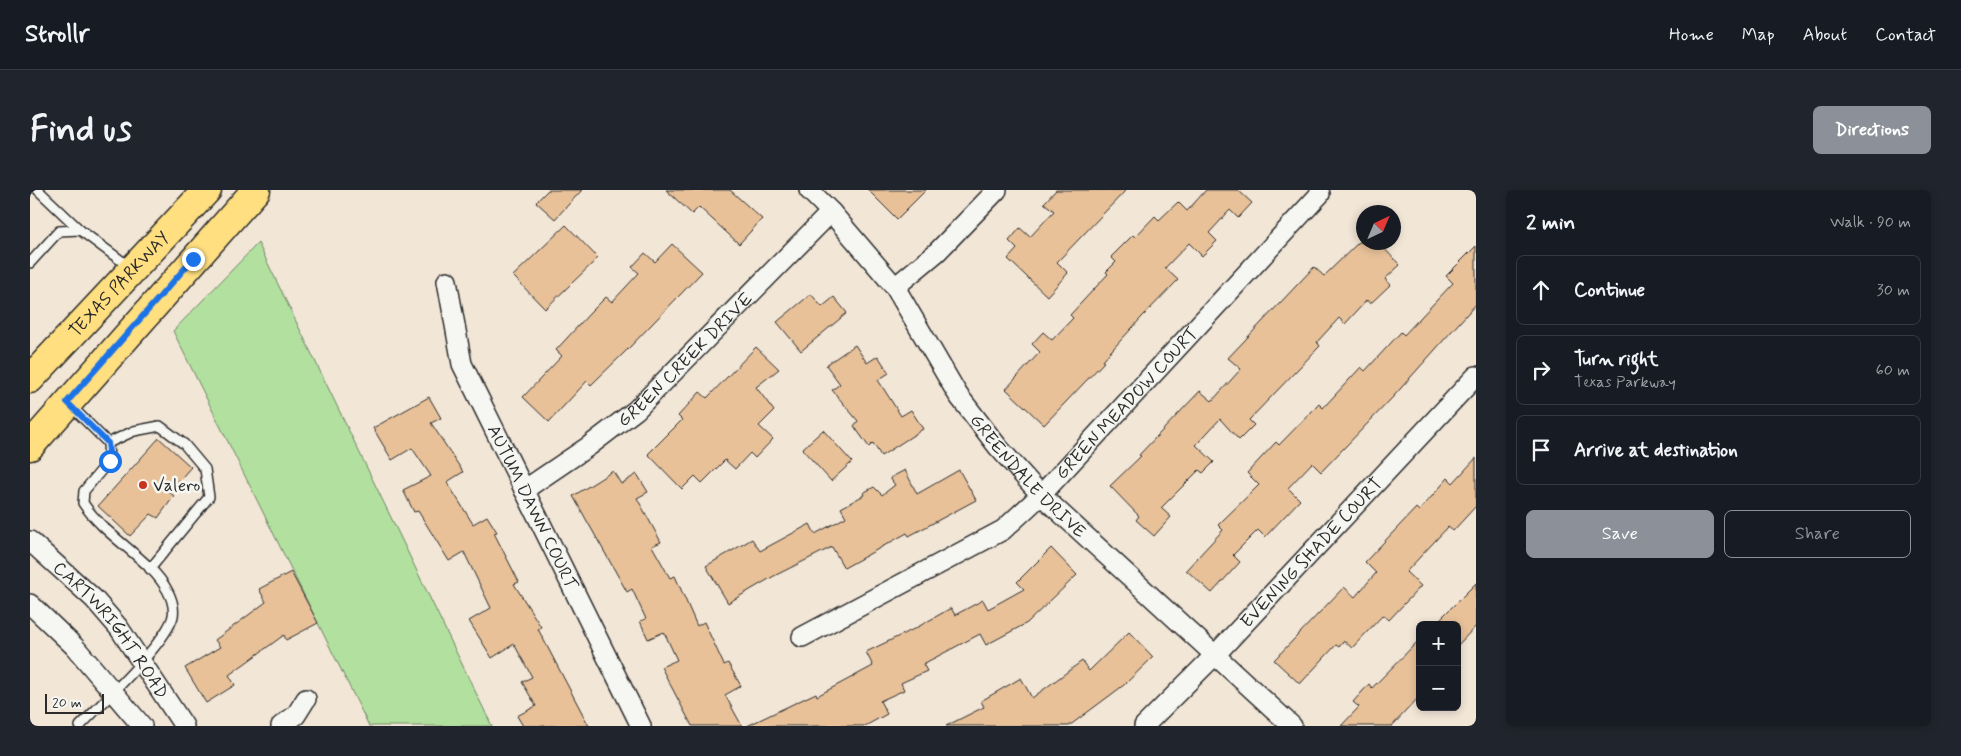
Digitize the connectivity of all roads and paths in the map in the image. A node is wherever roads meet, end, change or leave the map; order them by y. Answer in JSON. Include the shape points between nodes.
{"nodes":[{"id":1,"x":38,"y":190,"type":"edge"},
{"id":2,"x":207,"y":190,"type":"edge"},
{"id":3,"x":256,"y":190,"type":"edge"},
{"id":4,"x":809,"y":190,"type":"edge"},
{"id":5,"x":997,"y":190,"type":"edge"},
{"id":6,"x":1320,"y":194,"type":"dead end"},
{"id":7,"x":831,"y":212,"type":"junction"},
{"id":8,"x":80,"y":230,"type":"junction"},
{"id":9,"x":30,"y":263,"type":"edge"},
{"id":10,"x":131,"y":268,"type":"junction"},
{"id":11,"x":447,"y":281,"type":"dead end"},
{"id":12,"x":895,"y":287,"type":"junction"},
{"id":13,"x":1476,"y":376,"type":"edge"},
{"id":14,"x":30,"y":379,"type":"edge"},
{"id":15,"x":67,"y":402,"type":"junction"},
{"id":16,"x":108,"y":443,"type":"junction"},
{"id":17,"x":30,"y":446,"type":"edge"},
{"id":18,"x":524,"y":490,"type":"junction"},
{"id":19,"x":1042,"y":495,"type":"junction"},
{"id":20,"x":30,"y":541,"type":"edge"},
{"id":21,"x":150,"y":569,"type":"junction"},
{"id":22,"x":30,"y":604,"type":"edge"},
{"id":23,"x":802,"y":637,"type":"dead end"},
{"id":24,"x":1216,"y":654,"type":"junction"},
{"id":25,"x":141,"y":661,"type":"junction"},
{"id":26,"x":114,"y":691,"type":"junction"},
{"id":27,"x":306,"y":699,"type":"dead end"},
{"id":28,"x":80,"y":726,"type":"edge"},
{"id":29,"x":142,"y":726,"type":"edge"},
{"id":30,"x":184,"y":726,"type":"edge"},
{"id":31,"x":281,"y":726,"type":"edge"},
{"id":32,"x":641,"y":726,"type":"edge"},
{"id":33,"x":1144,"y":726,"type":"edge"},
{"id":34,"x":1292,"y":726,"type":"edge"}],
"edges":[{"from":1,"to":8,"type":"lane"},
{"from":2,"to":10,"type":"main road","name":"TEXAS PARKWAY"},
{"from":3,"to":15,"type":"main road"},
{"from":4,"to":7,"type":"street","name":"GREENDALE DRIVE"},
{"from":5,"to":12,"type":"street","via":[[937,252]]},
{"from":6,"to":19,"type":"street","name":"GREEN MEADOW COURT"},
{"from":7,"to":12,"type":"street","name":"GREENDALE DRIVE"},
{"from":7,"to":18,"type":"street","name":"GREEN CREEK DRIVE","via":[[636,410],[590,446]]},
{"from":8,"to":9,"type":"lane","via":[[59,231]]},
{"from":8,"to":10,"type":"lane"},
{"from":10,"to":14,"type":"main road","name":"TEXAS PARKWAY"},
{"from":11,"to":18,"type":"street","name":"AUTUM DAWN COURT","via":[[462,364]]},
{"from":12,"to":19,"type":"street","name":"GREENDALE DRIVE","via":[[958,395],[998,447]]},
{"from":13,"to":24,"type":"street","name":"EVENING SHADE COURT"},
{"from":15,"to":16,"type":"lane"},
{"from":15,"to":17,"type":"main road"},
{"from":16,"to":21,"type":"lane","via":[[110,461],[84,491],[83,503],[92,516]]},
{"from":16,"to":21,"type":"lane","via":[[134,431],[160,426],[184,444],[206,470],[209,497]]},
{"from":18,"to":32,"type":"street","name":"AUTUM DAWN COURT"},
{"from":19,"to":23,"type":"street","name":"GREEN MEADOW COURT","via":[[1004,530]]},
{"from":19,"to":24,"type":"street","name":"GREENDALE DRIVE"},
{"from":20,"to":25,"type":"street","name":"CARTWRIGHT ROAD","via":[[94,599]]},
{"from":21,"to":25,"type":"lane","via":[[169,592],[174,615],[165,636]]},
{"from":22,"to":26,"type":"street","name":"CARTWRIGHT ROAD"},
{"from":24,"to":33,"type":"street","name":"EVENING SHADE COURT"},
{"from":24,"to":34,"type":"street","name":"GREENDALE DRIVE"},
{"from":25,"to":26,"type":"lane"},
{"from":25,"to":30,"type":"street","name":"CARTWRIGHT ROAD"},
{"from":26,"to":28,"type":"lane"},
{"from":26,"to":29,"type":"street","name":"CARTWRIGHT ROAD"},
{"from":27,"to":31,"type":"street","via":[[296,715]]}]}
